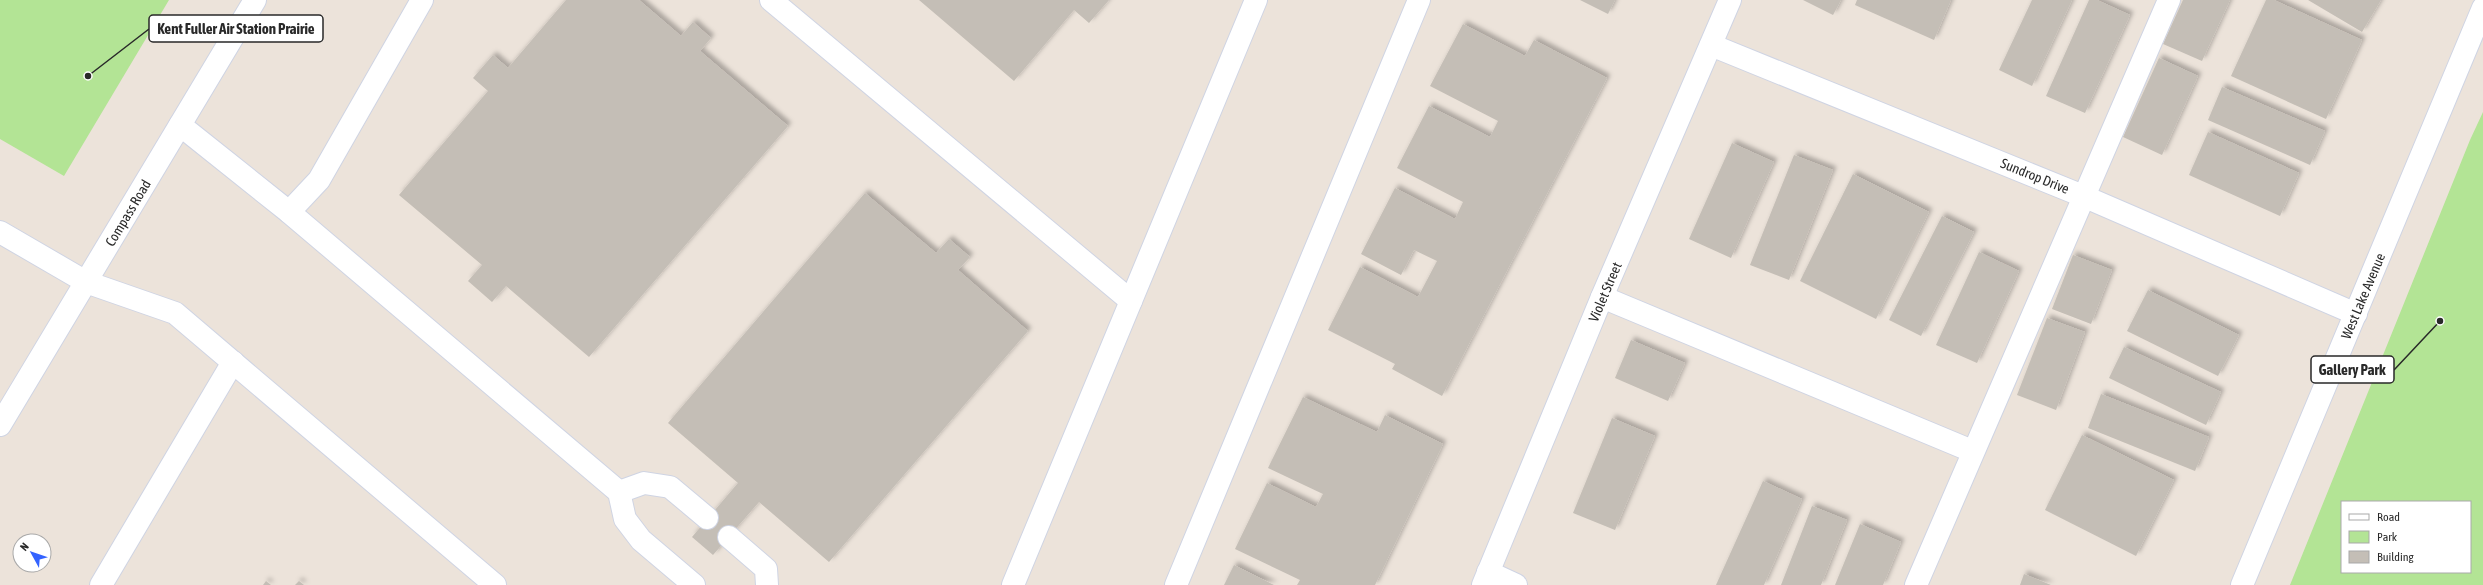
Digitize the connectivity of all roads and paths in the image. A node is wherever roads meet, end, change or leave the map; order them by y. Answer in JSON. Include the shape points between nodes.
{"nodes":[{"id":1,"x":255,"y":0,"type":"edge"},
{"id":2,"x":422,"y":0,"type":"edge"},
{"id":3,"x":771,"y":0,"type":"edge"},
{"id":4,"x":1256,"y":0,"type":"edge"},
{"id":5,"x":1419,"y":0,"type":"edge"},
{"id":6,"x":1730,"y":0,"type":"edge"},
{"id":7,"x":2169,"y":0,"type":"edge"},
{"id":8,"x":2483,"y":8,"type":"edge"},
{"id":9,"x":1711,"y":45,"type":"junction"},
{"id":10,"x":180,"y":125,"type":"junction"},
{"id":11,"x":2083,"y":196,"type":"junction"},
{"id":12,"x":289,"y":212,"type":"junction"},
{"id":13,"x":0,"y":232,"type":"edge"},
{"id":14,"x":86,"y":282,"type":"junction"},
{"id":15,"x":1602,"y":297,"type":"junction"},
{"id":16,"x":1131,"y":301,"type":"junction"},
{"id":17,"x":2356,"y":314,"type":"junction"},
{"id":18,"x":233,"y":362,"type":"junction"},
{"id":19,"x":0,"y":425,"type":"edge"},
{"id":20,"x":1972,"y":451,"type":"junction"},
{"id":21,"x":619,"y":492,"type":"junction"},
{"id":22,"x":707,"y":518,"type":"dead end"},
{"id":23,"x":729,"y":537,"type":"dead end"},
{"id":24,"x":1485,"y":578,"type":"edge"},
{"id":25,"x":101,"y":585,"type":"edge"},
{"id":26,"x":495,"y":585,"type":"edge"},
{"id":27,"x":694,"y":585,"type":"edge"},
{"id":28,"x":767,"y":585,"type":"edge"},
{"id":29,"x":1013,"y":585,"type":"edge"},
{"id":30,"x":1176,"y":585,"type":"edge"},
{"id":31,"x":1516,"y":585,"type":"edge"},
{"id":32,"x":1916,"y":585,"type":"edge"},
{"id":33,"x":2242,"y":585,"type":"edge"}],
"edges":[{"from":1,"to":10,"type":"street","name":"Compass Road"},
{"from":2,"to":12,"type":"street","via":[[319,180]]},
{"from":3,"to":16,"type":"street"},
{"from":4,"to":16,"type":"street"},
{"from":5,"to":30,"type":"street"},
{"from":6,"to":9,"type":"street","name":"Violet Street"},
{"from":7,"to":11,"type":"street"},
{"from":8,"to":17,"type":"street","name":"West Lake Avenue"},
{"from":9,"to":11,"type":"street","name":"Sundrop Drive"},
{"from":9,"to":15,"type":"street","name":"Violet Street"},
{"from":10,"to":12,"type":"street"},
{"from":10,"to":14,"type":"street","name":"Compass Road"},
{"from":11,"to":17,"type":"street","name":"Sundrop Drive"},
{"from":11,"to":20,"type":"street"},
{"from":12,"to":21,"type":"street"},
{"from":13,"to":14,"type":"street"},
{"from":14,"to":18,"type":"street","via":[[175,313]]},
{"from":14,"to":19,"type":"street","name":"Compass Road"},
{"from":15,"to":20,"type":"street"},
{"from":15,"to":24,"type":"street","name":"Violet Street"},
{"from":16,"to":29,"type":"street"},
{"from":17,"to":33,"type":"street","name":"West Lake Avenue"},
{"from":18,"to":25,"type":"street"},
{"from":18,"to":26,"type":"street"},
{"from":20,"to":32,"type":"street"},
{"from":21,"to":22,"type":"street","via":[[644,483],[670,487]]},
{"from":21,"to":27,"type":"street","via":[[625,519],[641,540]]},
{"from":23,"to":28,"type":"street","via":[[766,569]]},
{"from":24,"to":31,"type":"street"}]}
